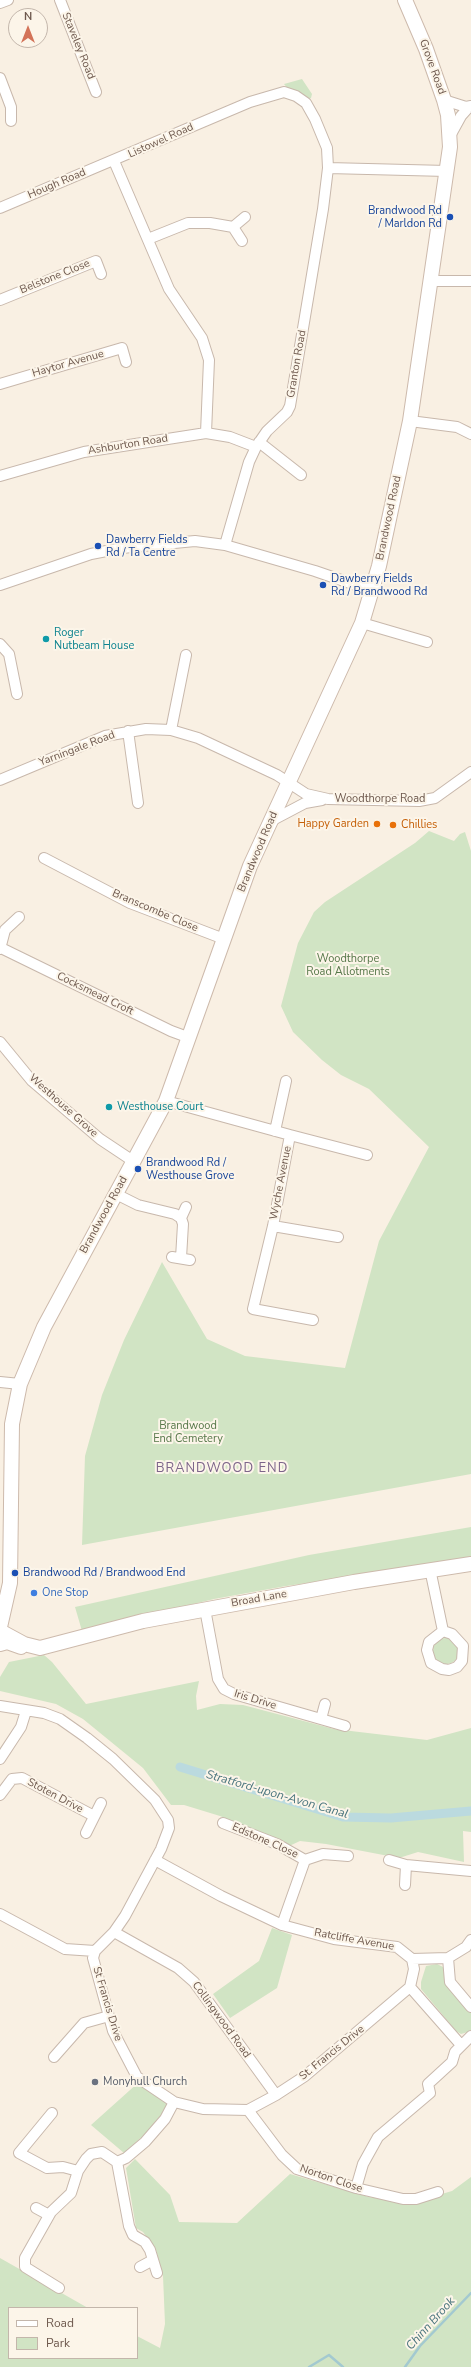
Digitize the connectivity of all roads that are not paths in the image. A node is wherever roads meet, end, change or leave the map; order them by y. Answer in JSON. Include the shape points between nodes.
{"nodes":[{"id":1,"x":8,"y":0,"type":"edge"},
{"id":2,"x":60,"y":0,"type":"edge"},
{"id":3,"x":405,"y":0,"type":"edge"},
{"id":4,"x":0,"y":3,"type":"edge"},
{"id":5,"x":0,"y":78,"type":"edge"},
{"id":6,"x":96,"y":92,"type":"dead end"},
{"id":7,"x":444,"y":100,"type":"junction"},
{"id":8,"x":470,"y":107,"type":"edge"},
{"id":9,"x":11,"y":121,"type":"dead end"},
{"id":10,"x":450,"y":136,"type":"junction"},
{"id":11,"x":114,"y":161,"type":"junction"},
{"id":12,"x":328,"y":168,"type":"junction"},
{"id":13,"x":447,"y":171,"type":"junction"},
{"id":14,"x":0,"y":208,"type":"edge"},
{"id":15,"x":245,"y":217,"type":"dead end"},
{"id":16,"x":233,"y":226,"type":"junction"},
{"id":17,"x":148,"y":239,"type":"junction"},
{"id":18,"x":242,"y":241,"type":"dead end"},
{"id":19,"x":102,"y":274,"type":"dead end"},
{"id":20,"x":432,"y":281,"type":"junction"},
{"id":21,"x":471,"y":281,"type":"edge"},
{"id":22,"x":0,"y":300,"type":"edge"},
{"id":23,"x":126,"y":362,"type":"dead end"},
{"id":24,"x":0,"y":384,"type":"edge"},
{"id":25,"x":410,"y":421,"type":"junction"},
{"id":26,"x":206,"y":433,"type":"junction"},
{"id":27,"x":471,"y":434,"type":"edge"},
{"id":28,"x":258,"y":444,"type":"junction"},
{"id":29,"x":301,"y":475,"type":"dead end"},
{"id":30,"x":0,"y":476,"type":"edge"},
{"id":31,"x":225,"y":545,"type":"junction"},
{"id":32,"x":0,"y":585,"type":"edge"},
{"id":33,"x":372,"y":591,"type":"junction"},
{"id":34,"x":362,"y":623,"type":"junction"},
{"id":35,"x":427,"y":642,"type":"dead end"},
{"id":36,"x":0,"y":644,"type":"edge"},
{"id":37,"x":186,"y":655,"type":"dead end"},
{"id":38,"x":17,"y":694,"type":"dead end"},
{"id":39,"x":171,"y":730,"type":"junction"},
{"id":40,"x":128,"y":731,"type":"junction"},
{"id":41,"x":471,"y":772,"type":"edge"},
{"id":42,"x":0,"y":780,"type":"edge"},
{"id":43,"x":289,"y":784,"type":"junction"},
{"id":44,"x":328,"y":799,"type":"junction"},
{"id":45,"x":138,"y":803,"type":"dead end"},
{"id":46,"x":269,"y":822,"type":"junction"},
{"id":47,"x":44,"y":858,"type":"dead end"},
{"id":48,"x":19,"y":917,"type":"dead end"},
{"id":49,"x":224,"y":939,"type":"junction"},
{"id":50,"x":0,"y":949,"type":"edge"},
{"id":51,"x":190,"y":1038,"type":"junction"},
{"id":52,"x":0,"y":1042,"type":"edge"},
{"id":53,"x":286,"y":1081,"type":"dead end"},
{"id":54,"x":166,"y":1101,"type":"junction"},
{"id":55,"x":275,"y":1131,"type":"junction"},
{"id":56,"x":290,"y":1135,"type":"junction"},
{"id":57,"x":367,"y":1155,"type":"dead end"},
{"id":58,"x":133,"y":1161,"type":"junction"},
{"id":59,"x":116,"y":1194,"type":"junction"},
{"id":60,"x":186,"y":1207,"type":"dead end"},
{"id":61,"x":181,"y":1218,"type":"junction"},
{"id":62,"x":273,"y":1226,"type":"junction"},
{"id":63,"x":338,"y":1237,"type":"dead end"},
{"id":64,"x":181,"y":1258,"type":"dead end"},
{"id":65,"x":313,"y":1320,"type":"dead end"},
{"id":66,"x":0,"y":1382,"type":"edge"},
{"id":67,"x":20,"y":1384,"type":"junction"},
{"id":68,"x":9,"y":1546,"type":"junction"},
{"id":69,"x":471,"y":1564,"type":"edge"},
{"id":70,"x":430,"y":1569,"type":"junction"},
{"id":71,"x":0,"y":1589,"type":"edge"},
{"id":72,"x":205,"y":1609,"type":"junction"},
{"id":73,"x":1,"y":1624,"type":"edge"},
{"id":74,"x":443,"y":1631,"type":"dead end"},
{"id":75,"x":0,"y":1644,"type":"edge"},
{"id":76,"x":51,"y":1646,"type":"junction"},
{"id":77,"x":33,"y":1648,"type":"junction"},
{"id":78,"x":325,"y":1704,"type":"dead end"},
{"id":79,"x":0,"y":1706,"type":"edge"},
{"id":80,"x":26,"y":1711,"type":"junction"},
{"id":81,"x":321,"y":1719,"type":"junction"},
{"id":82,"x":344,"y":1726,"type":"dead end"},
{"id":83,"x":0,"y":1759,"type":"edge"},
{"id":84,"x":0,"y":1795,"type":"edge"},
{"id":85,"x":101,"y":1803,"type":"dead end"},
{"id":86,"x":94,"y":1816,"type":"junction"},
{"id":87,"x":224,"y":1823,"type":"dead end"},
{"id":88,"x":86,"y":1833,"type":"dead end"},
{"id":89,"x":348,"y":1856,"type":"dead end"},
{"id":90,"x":155,"y":1860,"type":"junction"},
{"id":91,"x":305,"y":1860,"type":"junction"},
{"id":92,"x":389,"y":1860,"type":"dead end"},
{"id":93,"x":406,"y":1865,"type":"junction"},
{"id":94,"x":471,"y":1870,"type":"edge"},
{"id":95,"x":405,"y":1885,"type":"dead end"},
{"id":96,"x":0,"y":1914,"type":"edge"},
{"id":97,"x":282,"y":1925,"type":"junction"},
{"id":98,"x":114,"y":1932,"type":"junction"},
{"id":99,"x":471,"y":1940,"type":"edge"},
{"id":100,"x":95,"y":1951,"type":"junction"},
{"id":101,"x":448,"y":1958,"type":"junction"},
{"id":102,"x":412,"y":1959,"type":"junction"},
{"id":103,"x":410,"y":1987,"type":"junction"},
{"id":104,"x":471,"y":2007,"type":"edge"},
{"id":105,"x":109,"y":2016,"type":"junction"},
{"id":106,"x":471,"y":2036,"type":"edge"},
{"id":107,"x":461,"y":2045,"type":"junction"},
{"id":108,"x":54,"y":2057,"type":"dead end"},
{"id":109,"x":276,"y":2095,"type":"junction"},
{"id":110,"x":174,"y":2102,"type":"junction"},
{"id":111,"x":248,"y":2110,"type":"junction"},
{"id":112,"x":52,"y":2113,"type":"dead end"},
{"id":113,"x":121,"y":2160,"type":"junction"},
{"id":114,"x":78,"y":2171,"type":"junction"},
{"id":115,"x":356,"y":2188,"type":"junction"},
{"id":116,"x":438,"y":2192,"type":"dead end"},
{"id":117,"x":36,"y":2208,"type":"dead end"},
{"id":118,"x":49,"y":2215,"type":"junction"},
{"id":119,"x":154,"y":2260,"type":"junction"},
{"id":120,"x":140,"y":2267,"type":"dead end"},
{"id":121,"x":157,"y":2273,"type":"dead end"},
{"id":122,"x":59,"y":2288,"type":"dead end"}],
"edges":[{"from":1,"to":4,"type":"street"},
{"from":2,"to":6,"type":"street","name":"Staveley Road"},
{"from":3,"to":7,"type":"street","name":"Grove Road"},
{"from":5,"to":9,"type":"street","via":[[11,107]]},
{"from":7,"to":8,"type":"street"},
{"from":7,"to":10,"type":"street","name":"Grove Road"},
{"from":8,"to":10,"type":"street"},
{"from":10,"to":13,"type":"street","name":"Brandwood Road"},
{"from":11,"to":12,"type":"street","name":"Listowel Road","via":[[250,102],[284,92],[302,99],[315,119],[327,148]]},
{"from":11,"to":14,"type":"street","name":"Hough Road"},
{"from":11,"to":17,"type":"street","name":"Listowel Road"},
{"from":12,"to":13,"type":"street"},
{"from":12,"to":28,"type":"street","name":"Granton Road","via":[[290,406]]},
{"from":13,"to":20,"type":"street","name":"Brandwood Road"},
{"from":15,"to":16,"type":"street"},
{"from":16,"to":17,"type":"street","via":[[210,222],[188,223]]},
{"from":16,"to":18,"type":"street"},
{"from":17,"to":26,"type":"street","name":"Listowel Road","via":[[169,289],[202,338],[209,360]]},
{"from":19,"to":22,"type":"street","name":"Belstone Close","via":[[96,260]]},
{"from":20,"to":21,"type":"street"},
{"from":20,"to":25,"type":"street","name":"Brandwood Road"},
{"from":23,"to":24,"type":"street","name":"Haytor Avenue","via":[[122,348]]},
{"from":25,"to":27,"type":"street","via":[[457,427]]},
{"from":25,"to":33,"type":"street","name":"Brandwood Road"},
{"from":26,"to":28,"type":"street","name":"Ashburton Road"},
{"from":26,"to":30,"type":"street","name":"Ashburton Road","via":[[84,452]]},
{"from":28,"to":29,"type":"street","name":"Ashburton Road"},
{"from":28,"to":31,"type":"street","name":"Granton Road","via":[[250,462]]},
{"from":31,"to":32,"type":"street","via":[[195,541],[122,548],[65,562]]},
{"from":31,"to":33,"type":"street","via":[[315,570]]},
{"from":33,"to":34,"type":"street","name":"Brandwood Road"},
{"from":34,"to":35,"type":"street"},
{"from":34,"to":43,"type":"street","name":"Brandwood Road"},
{"from":36,"to":38,"type":"street","via":[[9,654]]},
{"from":37,"to":39,"type":"street"},
{"from":39,"to":40,"type":"street","name":"Yarningale Road"},
{"from":39,"to":43,"type":"street","name":"Yarningale Road","via":[[205,741],[277,775]]},
{"from":40,"to":42,"type":"street","name":"Yarningale Road","via":[[105,736]]},
{"from":40,"to":45,"type":"street"},
{"from":41,"to":44,"type":"street","name":"Woodthorpe Road","via":[[435,798],[419,801]]},
{"from":43,"to":44,"type":"street","name":"Woodthorpe Road","via":[[306,794]]},
{"from":43,"to":46,"type":"street","name":"Brandwood Road"},
{"from":44,"to":46,"type":"street","name":"Woodthorpe Road","via":[[305,802]]},
{"from":46,"to":49,"type":"street","name":"Brandwood Road"},
{"from":47,"to":49,"type":"street","name":"Branscombe Close","via":[[130,903]]},
{"from":48,"to":50,"type":"street","name":"Cocksmead Croft","via":[[6,930]]},
{"from":49,"to":51,"type":"street","name":"Brandwood Road"},
{"from":50,"to":51,"type":"street","name":"Cocksmead Croft","via":[[171,1032]]},
{"from":51,"to":54,"type":"street","name":"Brandwood Road"},
{"from":52,"to":58,"type":"street","name":"Westhouse Grove","via":[[32,1081],[53,1100],[100,1139]]},
{"from":53,"to":55,"type":"street"},
{"from":54,"to":55,"type":"street","name":"Wyche Avenue"},
{"from":54,"to":58,"type":"street","name":"Brandwood Road"},
{"from":55,"to":56,"type":"street","name":"Wyche Avenue"},
{"from":56,"to":57,"type":"street"},
{"from":56,"to":62,"type":"street","name":"Wyche Avenue"},
{"from":58,"to":59,"type":"street","name":"Brandwood Road"},
{"from":59,"to":61,"type":"street","via":[[138,1205],[175,1214]]},
{"from":59,"to":67,"type":"street","name":"Brandwood Road","via":[[44,1327]]},
{"from":60,"to":61,"type":"street"},
{"from":61,"to":64,"type":"street"},
{"from":62,"to":63,"type":"street"},
{"from":62,"to":65,"type":"street","name":"Wyche Avenue","via":[[253,1309]]},
{"from":66,"to":67,"type":"street"},
{"from":67,"to":68,"type":"street","name":"Brandwood Road","via":[[12,1424]]},
{"from":68,"to":71,"type":"street","name":"Brandwood Road"},
{"from":68,"to":73,"type":"street","name":"Brandwood Road","via":[[10,1583]]},
{"from":69,"to":70,"type":"street","name":"Broad Lane"},
{"from":70,"to":72,"type":"street","name":"Broad Lane"},
{"from":70,"to":74,"type":"street"},
{"from":72,"to":76,"type":"street","name":"Broad Lane","via":[[143,1621]]},
{"from":72,"to":81,"type":"street","name":"Iris Drive","via":[[218,1679],[224,1689]]},
{"from":73,"to":76,"type":"street","name":"Broad Lane","via":[[35,1643]]},
{"from":73,"to":77,"type":"street"},
{"from":75,"to":77,"type":"street","name":"Broad Lane","via":[[7,1642]]},
{"from":76,"to":77,"type":"street","name":"Broad Lane"},
{"from":78,"to":81,"type":"street"},
{"from":79,"to":80,"type":"street"},
{"from":80,"to":83,"type":"street","via":[[21,1727]]},
{"from":80,"to":90,"type":"street","via":[[44,1712],[60,1718],[113,1759],[155,1800],[168,1820],[169,1828]]},
{"from":81,"to":82,"type":"street","name":"Iris Drive"},
{"from":84,"to":86,"type":"street","name":"Stoten Drive","via":[[12,1779],[22,1778]]},
{"from":85,"to":86,"type":"street","name":"Stoten Drive"},
{"from":86,"to":88,"type":"street","name":"Stoten Drive"},
{"from":87,"to":91,"type":"street","name":"Edstone Close","via":[[276,1844]]},
{"from":89,"to":91,"type":"street","name":"Edstone Close","via":[[322,1854]]},
{"from":90,"to":97,"type":"street","name":"Ratcliffe Avenue"},
{"from":90,"to":98,"type":"street"},
{"from":91,"to":97,"type":"street","name":"Edstone Close"},
{"from":92,"to":93,"type":"street"},
{"from":93,"to":94,"type":"street"},
{"from":93,"to":95,"type":"street"},
{"from":96,"to":100,"type":"street","via":[[65,1949]]},
{"from":97,"to":102,"type":"street","name":"Ratcliffe Avenue","via":[[334,1939],[397,1947]]},
{"from":98,"to":100,"type":"street"},
{"from":98,"to":109,"type":"street","name":"Collingwood Road","via":[[178,1968],[194,1982]]},
{"from":99,"to":101,"type":"street","via":[[466,1947]]},
{"from":100,"to":105,"type":"street","name":"St Francis Drive","via":[[93,1958]]},
{"from":101,"to":102,"type":"street"},
{"from":101,"to":104,"type":"street","via":[[450,1982]]},
{"from":102,"to":103,"type":"street","via":[[414,1969]]},
{"from":103,"to":107,"type":"street"},
{"from":103,"to":109,"type":"street","name":"St. Francis Drive","via":[[304,2076]]},
{"from":105,"to":108,"type":"street","via":[[84,2023]]},
{"from":105,"to":110,"type":"street","name":"St Francis Drive","via":[[115,2037],[137,2077]]},
{"from":106,"to":107,"type":"street"},
{"from":107,"to":115,"type":"street","via":[[455,2052],[452,2062],[428,2084],[430,2093],[378,2136],[363,2164]]},
{"from":109,"to":111,"type":"street","name":"St. Francis Drive"},
{"from":110,"to":111,"type":"street","name":"St Francis Drive","via":[[203,2109]]},
{"from":110,"to":113,"type":"street","via":[[165,2119]]},
{"from":111,"to":115,"type":"street","name":"Norton Close","via":[[282,2155],[296,2169]]},
{"from":112,"to":114,"type":"street","via":[[19,2153],[47,2168],[63,2167]]},
{"from":113,"to":114,"type":"street","via":[[102,2152],[96,2153],[86,2159]]},
{"from":113,"to":119,"type":"street","via":[[129,2226],[133,2234],[145,2242]]},
{"from":114,"to":118,"type":"street","via":[[71,2194]]},
{"from":115,"to":116,"type":"street","name":"Norton Close","via":[[404,2199],[416,2199]]},
{"from":117,"to":118,"type":"street"},
{"from":118,"to":122,"type":"street","via":[[25,2258],[25,2267]]},
{"from":119,"to":120,"type":"street"},
{"from":119,"to":121,"type":"street"}]}
